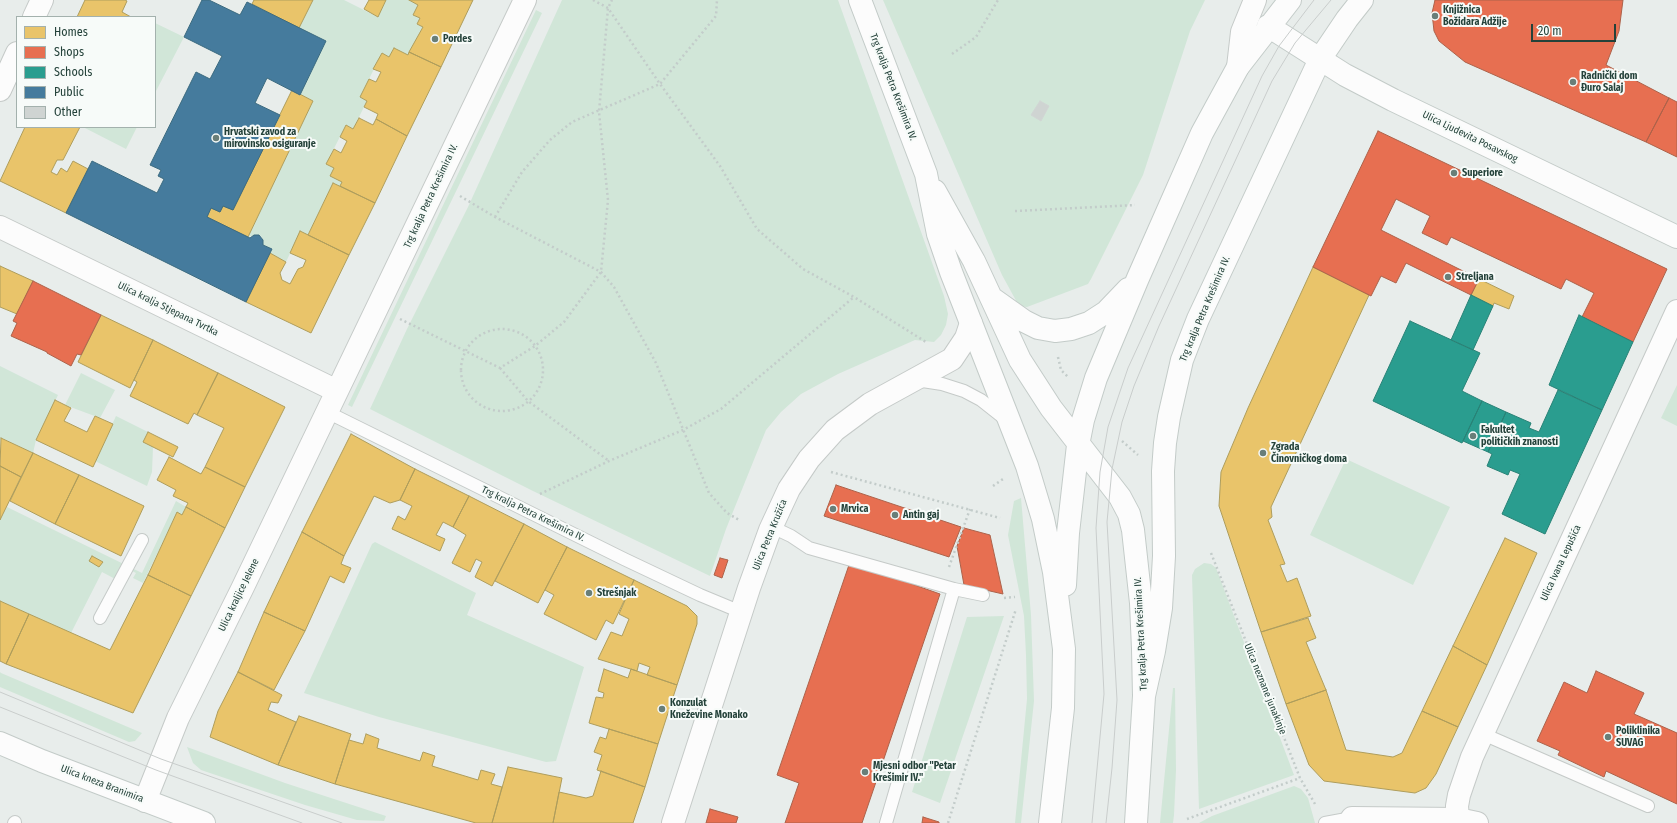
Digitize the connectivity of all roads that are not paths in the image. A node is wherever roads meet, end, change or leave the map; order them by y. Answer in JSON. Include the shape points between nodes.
{"nodes":[{"id":1,"x":42,"y":0,"type":"edge"},
{"id":2,"x":525,"y":0,"type":"edge"},
{"id":3,"x":860,"y":0,"type":"edge"},
{"id":4,"x":1255,"y":0,"type":"edge"},
{"id":5,"x":1290,"y":0,"type":"edge"},
{"id":6,"x":1362,"y":0,"type":"edge"},
{"id":7,"x":34,"y":16,"type":"edge"},
{"id":8,"x":1268,"y":26,"type":"junction"},
{"id":9,"x":16,"y":55,"type":"edge"},
{"id":10,"x":1320,"y":59,"type":"junction"},
{"id":11,"x":1238,"y":67,"type":"junction"},
{"id":12,"x":0,"y":90,"type":"edge"},
{"id":13,"x":926,"y":174,"type":"junction"},
{"id":14,"x":0,"y":227,"type":"edge"},
{"id":15,"x":1677,"y":237,"type":"edge"},
{"id":16,"x":1138,"y":278,"type":"junction"},
{"id":17,"x":990,"y":296,"type":"junction"},
{"id":18,"x":1677,"y":310,"type":"edge"},
{"id":19,"x":971,"y":323,"type":"junction"},
{"id":20,"x":913,"y":379,"type":"junction"},
{"id":21,"x":337,"y":391,"type":"junction"},
{"id":22,"x":327,"y":412,"type":"junction"},
{"id":23,"x":1011,"y":424,"type":"junction"},
{"id":24,"x":1078,"y":445,"type":"junction"},
{"id":25,"x":772,"y":527,"type":"junction"},
{"id":26,"x":142,"y":540,"type":"dead end"},
{"id":27,"x":948,"y":587,"type":"junction"},
{"id":28,"x":983,"y":595,"type":"dead end"},
{"id":29,"x":741,"y":612,"type":"junction"},
{"id":30,"x":100,"y":618,"type":"dead end"},
{"id":31,"x":1062,"y":624,"type":"junction"},
{"id":32,"x":1144,"y":696,"type":"junction"},
{"id":33,"x":1483,"y":734,"type":"junction"},
{"id":34,"x":0,"y":743,"type":"edge"},
{"id":35,"x":145,"y":801,"type":"junction"},
{"id":36,"x":1648,"y":806,"type":"dead end"},
{"id":37,"x":1352,"y":818,"type":"joint"},
{"id":38,"x":1467,"y":821,"type":"edge"},
{"id":39,"x":204,"y":823,"type":"edge"},
{"id":40,"x":673,"y":823,"type":"edge"},
{"id":41,"x":886,"y":823,"type":"edge"},
{"id":42,"x":1050,"y":823,"type":"edge"},
{"id":43,"x":1136,"y":823,"type":"edge"},
{"id":44,"x":1325,"y":823,"type":"edge"}],
"edges":[{"from":1,"to":7,"type":"street"},
{"from":2,"to":21,"type":"street","name":"Trg kralja Petra Krešimira IV."},
{"from":3,"to":13,"type":"street","name":"Trg kralja Petra Krešimira IV."},
{"from":4,"to":11,"type":"street","via":[[1242,32]]},
{"from":5,"to":8,"type":"street","name":"Trg kralja Petra Krešimira IV."},
{"from":6,"to":10,"type":"street","name":"Trg kralja Petra Krešimira IV."},
{"from":8,"to":10,"type":"street","name":"Ulica Ljudevita Posavskog"},
{"from":8,"to":11,"type":"street","name":"Trg kralja Petra Krešimira IV."},
{"from":9,"to":12,"type":"street"},
{"from":10,"to":15,"type":"street","name":"Ulica Ljudevita Posavskog","via":[[1393,100]]},
{"from":10,"to":32,"type":"street","name":"Trg kralja Petra Krešimira IV.","via":[[1198,319],[1182,360],[1165,443],[1162,602]]},
{"from":11,"to":16,"type":"street","name":"Trg kralja Petra Krešimira IV.","via":[[1202,133]]},
{"from":13,"to":17,"type":"street","name":"Trg kralja Petra Krešimira IV.","via":[[974,261]]},
{"from":13,"to":19,"type":"street","name":"Trg kralja Petra Krešimira IV.","via":[[938,234]]},
{"from":14,"to":21,"type":"street","name":"Ulica kralja Stjepana Tvrtka"},
{"from":16,"to":17,"type":"street","via":[[1106,312],[1088,323],[1055,331],[1038,328],[1024,321]]},
{"from":16,"to":24,"type":"street","name":"Trg kralja Petra Krešimira IV.","via":[[1096,378]]},
{"from":17,"to":24,"type":"street","name":"Trg kralja Petra Krešimira IV.","via":[[1020,360]]},
{"from":18,"to":33,"type":"street","name":"Ulica Ivana Lepušića"},
{"from":19,"to":20,"type":"street","name":"Ulica Petra Kružića","via":[[966,338],[952,359]]},
{"from":19,"to":23,"type":"street","name":"Trg kralja Petra Krešimira IV."},
{"from":20,"to":23,"type":"lane","via":[[964,391],[981,400]]},
{"from":20,"to":25,"type":"street","name":"Ulica Petra Kružića","via":[[870,404],[835,430],[809,460],[789,489]]},
{"from":21,"to":22,"type":"street","name":"Ulica kraljice Jelene"},
{"from":22,"to":29,"type":"lane","name":"Trg kralja Petra Krešimira IV.","via":[[624,559]]},
{"from":22,"to":35,"type":"street","name":"Ulica kraljice Jelene","via":[[178,718]]},
{"from":23,"to":31,"type":"street","name":"Trg kralja Petra Krešimira IV.","via":[[1043,519]]},
{"from":24,"to":31,"type":"street","name":"Trg kralja Petra Krešimira IV.","via":[[1068,533]]},
{"from":24,"to":32,"type":"street","name":"Trg kralja Petra Krešimira IV.","via":[[1120,497],[1129,514],[1141,603]]},
{"from":25,"to":27,"type":"lane","via":[[809,548]]},
{"from":25,"to":29,"type":"street","name":"Ulica Petra Kružića"},
{"from":26,"to":30,"type":"lane"},
{"from":27,"to":28,"type":"lane"},
{"from":27,"to":41,"type":"lane"},
{"from":29,"to":40,"type":"street","name":"Ulica Petra Kružića"},
{"from":31,"to":42,"type":"street","name":"Trg kralja Petra Krešimira IV.","via":[[1063,708]]},
{"from":32,"to":43,"type":"street","name":"Trg kralja Petra Krešimira IV."},
{"from":33,"to":36,"type":"lane"},
{"from":33,"to":38,"type":"street","name":"Ulica Ivana Lepušića","via":[[1459,795],[1457,806]]},
{"from":34,"to":35,"type":"street","name":"Ulica kneza Branimira"},
{"from":35,"to":39,"type":"street","name":"Ulica kneza Branimira"},
{"from":37,"to":38,"type":"street"},
{"from":37,"to":44,"type":"lane"}]}
